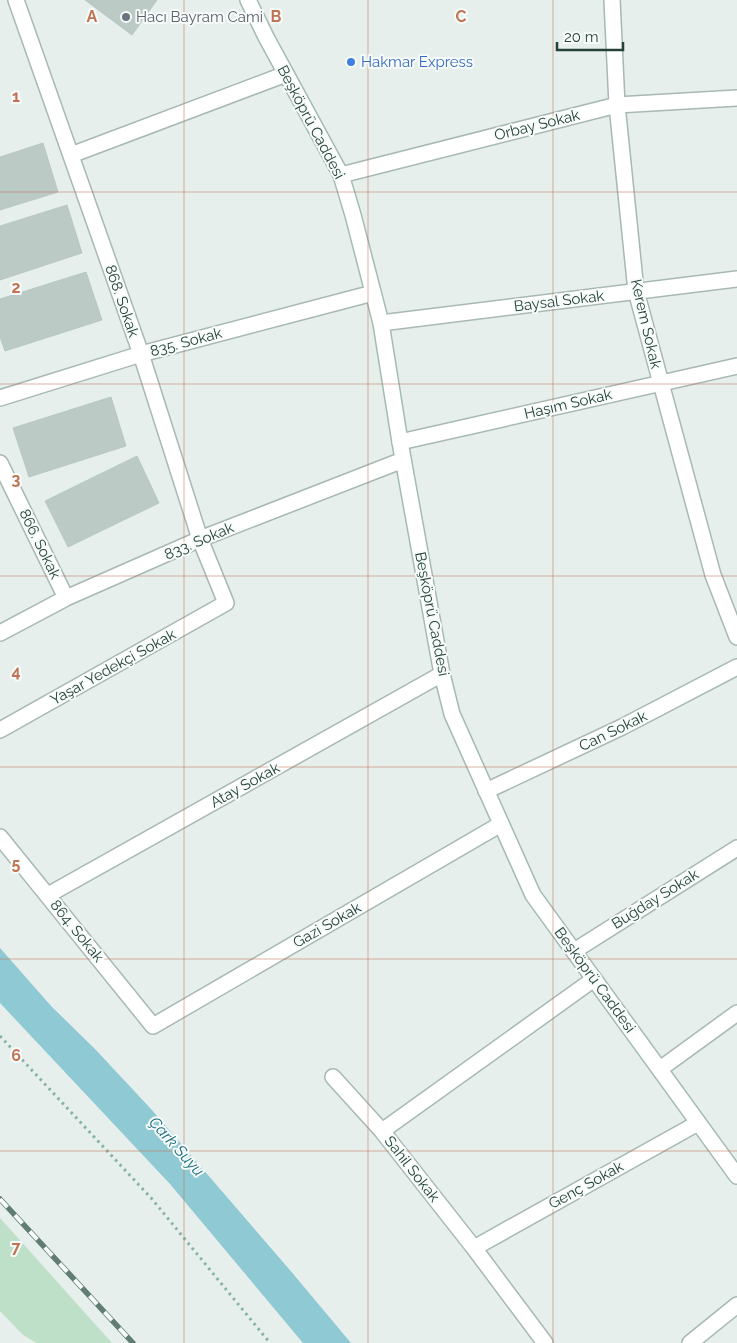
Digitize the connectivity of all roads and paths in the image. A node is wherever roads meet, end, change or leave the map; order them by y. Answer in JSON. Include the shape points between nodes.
{"nodes":[{"id":1,"x":16,"y":0,"type":"edge"},
{"id":2,"x":248,"y":0,"type":"edge"},
{"id":3,"x":612,"y":0,"type":"edge"},
{"id":4,"x":286,"y":74,"type":"junction"},
{"id":5,"x":737,"y":98,"type":"edge"},
{"id":6,"x":617,"y":105,"type":"junction"},
{"id":7,"x":71,"y":155,"type":"junction"},
{"id":8,"x":341,"y":175,"type":"junction"},
{"id":9,"x":737,"y":278,"type":"edge"},
{"id":10,"x":636,"y":291,"type":"junction"},
{"id":11,"x":373,"y":293,"type":"junction"},
{"id":12,"x":381,"y":324,"type":"junction"},
{"id":13,"x":141,"y":354,"type":"junction"},
{"id":14,"x":737,"y":366,"type":"edge"},
{"id":15,"x":660,"y":383,"type":"junction"},
{"id":16,"x":0,"y":398,"type":"edge"},
{"id":17,"x":400,"y":442,"type":"junction"},
{"id":18,"x":403,"y":460,"type":"junction"},
{"id":19,"x":0,"y":463,"type":"edge"},
{"id":20,"x":200,"y":539,"type":"junction"},
{"id":21,"x":66,"y":598,"type":"junction"},
{"id":22,"x":226,"y":603,"type":"joint"},
{"id":23,"x":0,"y":633,"type":"edge"},
{"id":24,"x":737,"y":637,"type":"edge"},
{"id":25,"x":737,"y":667,"type":"edge"},
{"id":26,"x":442,"y":674,"type":"junction"},
{"id":27,"x":0,"y":730,"type":"edge"},
{"id":28,"x":486,"y":791,"type":"junction"},
{"id":29,"x":501,"y":824,"type":"junction"},
{"id":30,"x":0,"y":837,"type":"edge"},
{"id":31,"x":737,"y":848,"type":"edge"},
{"id":32,"x":48,"y":895,"type":"junction"},
{"id":33,"x":574,"y":951,"type":"junction"},
{"id":34,"x":594,"y":979,"type":"junction"},
{"id":35,"x":737,"y":1014,"type":"edge"},
{"id":36,"x":153,"y":1026,"type":"joint"},
{"id":37,"x":0,"y":1036,"type":"edge"},
{"id":38,"x":660,"y":1069,"type":"junction"},
{"id":39,"x":334,"y":1077,"type":"dead end"},
{"id":40,"x":698,"y":1122,"type":"junction"},
{"id":41,"x":382,"y":1131,"type":"junction"},
{"id":42,"x":737,"y":1176,"type":"edge"},
{"id":43,"x":474,"y":1248,"type":"junction"},
{"id":44,"x":737,"y":1305,"type":"edge"},
{"id":45,"x":270,"y":1343,"type":"edge"},
{"id":46,"x":545,"y":1343,"type":"edge"},
{"id":47,"x":690,"y":1343,"type":"edge"}],
"edges":[{"from":1,"to":7,"type":"street","name":"868. Sokak"},
{"from":2,"to":4,"type":"street","name":"Beşköprü Caddesi"},
{"from":3,"to":6,"type":"street","name":"Kerem Sokak"},
{"from":4,"to":7,"type":"street"},
{"from":4,"to":8,"type":"street","name":"Beşköprü Caddesi"},
{"from":5,"to":6,"type":"street","name":"Orbay Sokak"},
{"from":6,"to":8,"type":"street","name":"Orbay Sokak"},
{"from":6,"to":10,"type":"street","name":"Kerem Sokak"},
{"from":7,"to":13,"type":"street","name":"868. Sokak"},
{"from":8,"to":11,"type":"street","name":"Beşköprü Caddesi"},
{"from":9,"to":10,"type":"street","name":"Baysal Sokak"},
{"from":10,"to":12,"type":"street","name":"Baysal Sokak"},
{"from":10,"to":15,"type":"street","name":"Kerem Sokak"},
{"from":11,"to":12,"type":"street","name":"Beşköprü Caddesi"},
{"from":11,"to":13,"type":"street","name":"835. Sokak"},
{"from":12,"to":17,"type":"street","name":"Beşköprü Caddesi"},
{"from":13,"to":16,"type":"street","name":"835. Sokak"},
{"from":13,"to":20,"type":"street","name":"868. Sokak"},
{"from":14,"to":15,"type":"street","name":"Haşım Sokak"},
{"from":15,"to":17,"type":"street","name":"Haşım Sokak"},
{"from":15,"to":24,"type":"street","name":"Kerem Sokak","via":[[713,575]]},
{"from":17,"to":18,"type":"street","name":"Beşköprü Caddesi"},
{"from":18,"to":20,"type":"street","name":"833. Sokak"},
{"from":18,"to":26,"type":"street","name":"Beşköprü Caddesi"},
{"from":19,"to":21,"type":"street","name":"866. Sokak"},
{"from":20,"to":21,"type":"street","name":"833. Sokak"},
{"from":20,"to":22,"type":"street","name":"868. Sokak"},
{"from":21,"to":23,"type":"street","name":"833. Sokak"},
{"from":22,"to":27,"type":"street","name":"Yaşar Yedekçi Sokak"},
{"from":25,"to":28,"type":"street","name":"Can Sokak","via":[[622,727]]},
{"from":26,"to":28,"type":"street","name":"Beşköprü Caddesi","via":[[452,714]]},
{"from":26,"to":32,"type":"street","name":"Atay Sokak"},
{"from":28,"to":29,"type":"street","name":"Beşköprü Caddesi"},
{"from":29,"to":33,"type":"street","name":"Beşköprü Caddesi","via":[[533,895]]},
{"from":29,"to":36,"type":"street","name":"Gazi Sokak"},
{"from":30,"to":32,"type":"street","name":"864. Sokak"},
{"from":31,"to":33,"type":"street","name":"Buğday Sokak"},
{"from":32,"to":36,"type":"street","name":"864. Sokak"},
{"from":33,"to":34,"type":"street","name":"Beşköprü Caddesi"},
{"from":34,"to":38,"type":"street","name":"Beşköprü Caddesi"},
{"from":34,"to":41,"type":"street","name":"Sahil Sokak"},
{"from":35,"to":38,"type":"street"},
{"from":37,"to":45,"type":"path","via":[[152,1199]]},
{"from":38,"to":40,"type":"street","name":"Beşköprü Caddesi"},
{"from":39,"to":41,"type":"street"},
{"from":40,"to":42,"type":"street","name":"Beşköprü Caddesi"},
{"from":40,"to":43,"type":"street","name":"Genç Sokak"},
{"from":41,"to":43,"type":"street","name":"Sahil Sokak"},
{"from":43,"to":46,"type":"street","name":"Sahil Sokak"},
{"from":44,"to":47,"type":"street"}]}
